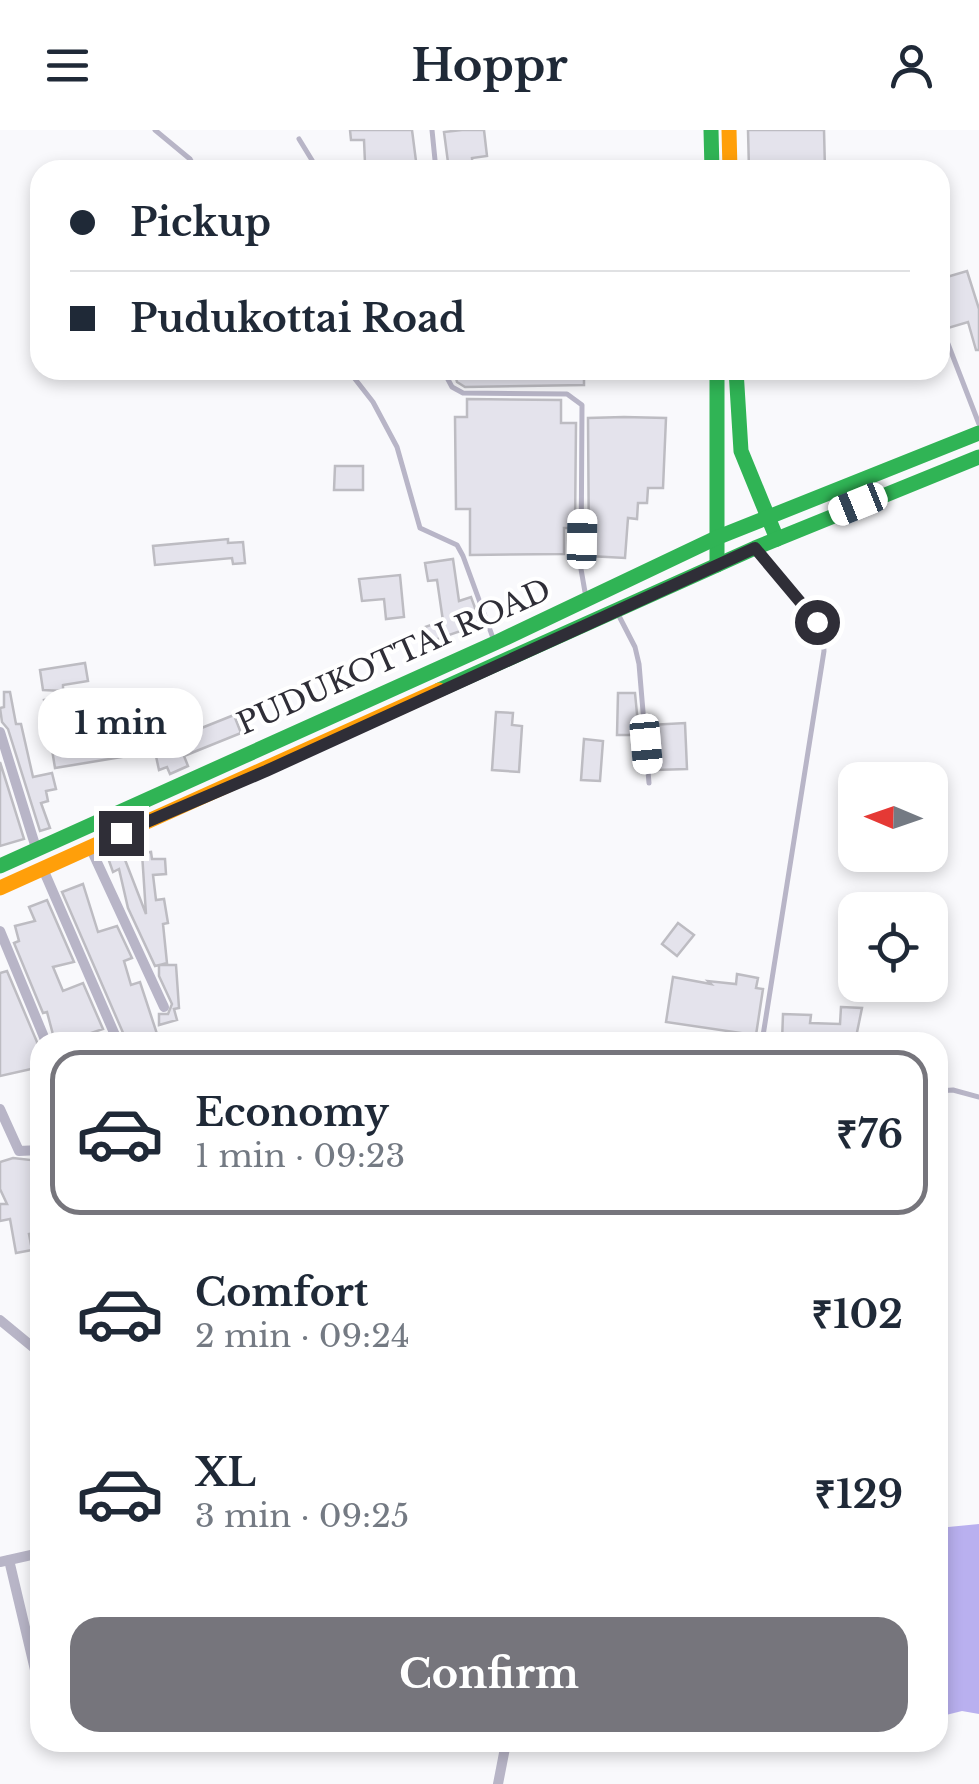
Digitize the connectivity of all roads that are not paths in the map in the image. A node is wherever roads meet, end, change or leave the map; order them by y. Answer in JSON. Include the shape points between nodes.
{"nodes":[{"id":1,"x":156,"y":130,"type":"edge"},
{"id":2,"x":432,"y":130,"type":"edge"},
{"id":3,"x":711,"y":131,"type":"edge"},
{"id":4,"x":729,"y":131,"type":"edge"},
{"id":5,"x":299,"y":139,"type":"dead end"},
{"id":6,"x":191,"y":160,"type":"edge"},
{"id":7,"x":312,"y":160,"type":"edge"},
{"id":8,"x":435,"y":160,"type":"edge"},
{"id":9,"x":712,"y":160,"type":"edge"},
{"id":10,"x":730,"y":160,"type":"edge"},
{"id":11,"x":950,"y":349,"type":"edge"},
{"id":12,"x":356,"y":380,"type":"edge"},
{"id":13,"x":448,"y":380,"type":"edge"},
{"id":14,"x":716,"y":380,"type":"edge"},
{"id":15,"x":736,"y":380,"type":"edge"},
{"id":16,"x":979,"y":424,"type":"edge"},
{"id":17,"x":979,"y":433,"type":"edge"},
{"id":18,"x":979,"y":457,"type":"edge"},
{"id":19,"x":768,"y":516,"type":"junction"},
{"id":20,"x":716,"y":538,"type":"junction"},
{"id":21,"x":777,"y":539,"type":"junction"},
{"id":22,"x":755,"y":548,"type":"junction"},
{"id":23,"x":717,"y":565,"type":"junction"},
{"id":24,"x":587,"y":600,"type":"junction"},
{"id":25,"x":616,"y":612,"type":"junction"},
{"id":26,"x":495,"y":643,"type":"junction"},
{"id":27,"x":0,"y":732,"type":"edge"},
{"id":28,"x":256,"y":750,"type":"junction"},
{"id":29,"x":266,"y":771,"type":"junction"},
{"id":30,"x":649,"y":783,"type":"dead end"},
{"id":31,"x":90,"y":847,"type":"junction"},
{"id":32,"x":36,"y":848,"type":"junction"},
{"id":33,"x":0,"y":866,"type":"edge"},
{"id":34,"x":43,"y":868,"type":"junction"},
{"id":35,"x":0,"y":888,"type":"edge"},
{"id":36,"x":0,"y":930,"type":"edge"},
{"id":37,"x":164,"y":1008,"type":"dead end"},
{"id":38,"x":42,"y":1032,"type":"edge"},
{"id":39,"x":114,"y":1032,"type":"edge"},
{"id":40,"x":764,"y":1032,"type":"edge"},
{"id":41,"x":948,"y":1090,"type":"edge"},
{"id":42,"x":979,"y":1096,"type":"edge"},
{"id":43,"x":0,"y":1109,"type":"edge"},
{"id":44,"x":30,"y":1150,"type":"edge"},
{"id":45,"x":0,"y":1320,"type":"edge"},
{"id":46,"x":30,"y":1345,"type":"edge"},
{"id":47,"x":30,"y":1555,"type":"edge"},
{"id":48,"x":5,"y":1561,"type":"edge"},
{"id":49,"x":30,"y":1652,"type":"edge"},
{"id":50,"x":502,"y":1752,"type":"edge"},
{"id":51,"x":498,"y":1784,"type":"edge"}],
"edges":[{"from":1,"to":6,"type":"lane"},
{"from":2,"to":8,"type":"lane"},
{"from":3,"to":4,"type":"street"},
{"from":3,"to":9,"type":"main road"},
{"from":4,"to":10,"type":"main road"},
{"from":5,"to":7,"type":"lane"},
{"from":11,"to":16,"type":"lane"},
{"from":12,"to":26,"type":"lane","via":[[397,448],[420,528],[464,556]]},
{"from":13,"to":24,"type":"lane","via":[[463,393],[567,394],[582,405]]},
{"from":14,"to":20,"type":"main road"},
{"from":15,"to":19,"type":"main road","via":[[740,451]]},
{"from":17,"to":19,"type":"main road","name":"PUDUKOTTAI ROAD"},
{"from":18,"to":21,"type":"main road","name":"PUDUKOTTAI ROAD"},
{"from":19,"to":20,"type":"main road","name":"PUDUKOTTAI ROAD"},
{"from":19,"to":21,"type":"main road"},
{"from":20,"to":23,"type":"main road"},
{"from":20,"to":24,"type":"main road","name":"PUDUKOTTAI ROAD"},
{"from":21,"to":22,"type":"main road","name":"PUDUKOTTAI ROAD"},
{"from":22,"to":23,"type":"main road","name":"PUDUKOTTAI ROAD"},
{"from":22,"to":40,"type":"lane","via":[[824,636]]},
{"from":23,"to":25,"type":"main road","name":"PUDUKOTTAI ROAD"},
{"from":24,"to":26,"type":"main road","name":"PUDUKOTTAI ROAD"},
{"from":25,"to":29,"type":"main road","name":"PUDUKOTTAI ROAD"},
{"from":25,"to":30,"type":"lane","via":[[639,664]]},
{"from":26,"to":28,"type":"main road","name":"PUDUKOTTAI ROAD"},
{"from":27,"to":32,"type":"street"},
{"from":28,"to":29,"type":"main road"},
{"from":28,"to":32,"type":"main road","name":"PUDUKOTTAI ROAD"},
{"from":29,"to":31,"type":"main road","name":"PUDUKOTTAI ROAD"},
{"from":31,"to":34,"type":"main road","name":"PUDUKOTTAI ROAD"},
{"from":31,"to":37,"type":"street"},
{"from":32,"to":33,"type":"main road","name":"PUDUKOTTAI ROAD"},
{"from":34,"to":35,"type":"main road","name":"PUDUKOTTAI ROAD"},
{"from":34,"to":39,"type":"street"},
{"from":36,"to":38,"type":"street"},
{"from":41,"to":42,"type":"lane"},
{"from":43,"to":44,"type":"street","via":[[19,1151]]},
{"from":45,"to":46,"type":"street"},
{"from":47,"to":48,"type":"street"},
{"from":48,"to":49,"type":"street"},
{"from":50,"to":51,"type":"street"}]}
